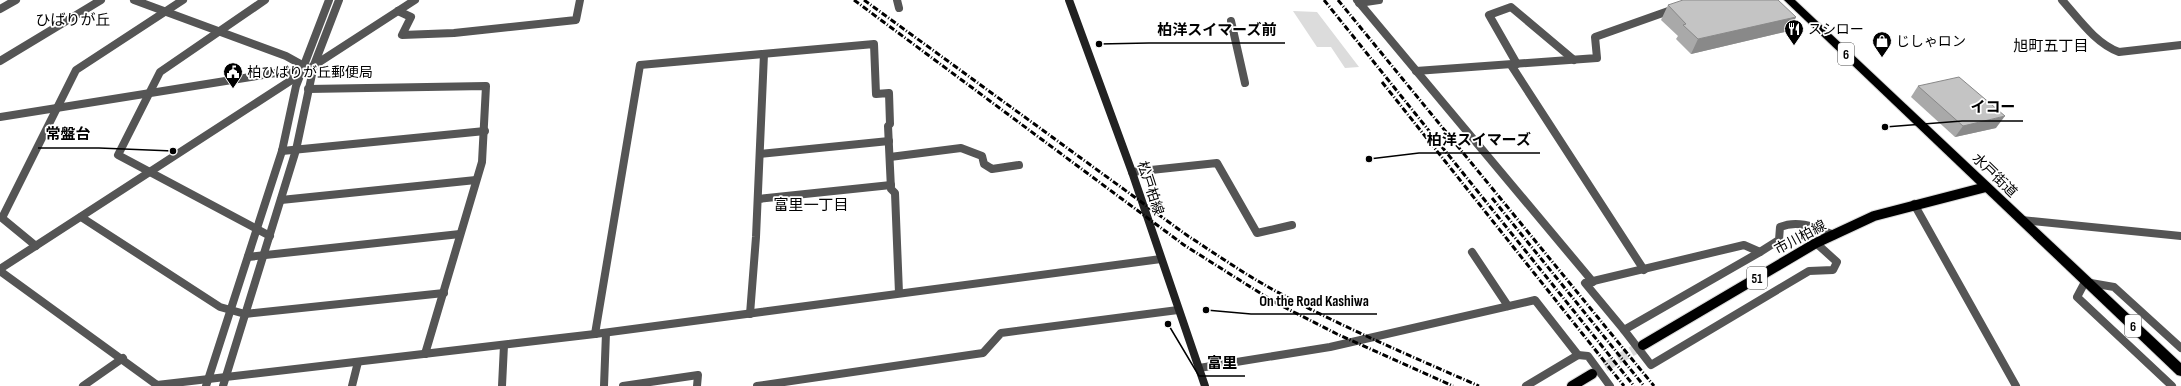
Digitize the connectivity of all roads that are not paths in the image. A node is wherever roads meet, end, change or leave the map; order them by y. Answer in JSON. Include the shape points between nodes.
{"nodes":[{"id":1,"x":16,"y":0,"type":"edge"},
{"id":2,"x":101,"y":0,"type":"edge"},
{"id":3,"x":134,"y":0,"type":"edge"},
{"id":4,"x":183,"y":0,"type":"edge"},
{"id":5,"x":265,"y":0,"type":"edge"},
{"id":6,"x":329,"y":0,"type":"edge"},
{"id":7,"x":339,"y":0,"type":"edge"},
{"id":8,"x":413,"y":0,"type":"edge"},
{"id":9,"x":580,"y":0,"type":"edge"},
{"id":10,"x":897,"y":0,"type":"edge"},
{"id":11,"x":1069,"y":0,"type":"edge"},
{"id":12,"x":1379,"y":0,"type":"edge"},
{"id":13,"x":1788,"y":0,"type":"edge"},
{"id":14,"x":2062,"y":0,"type":"edge"},
{"id":15,"x":1358,"y":1,"type":"edge"},
{"id":16,"x":1685,"y":5,"type":"edge"},
{"id":17,"x":898,"y":8,"type":"dead end"},
{"id":18,"x":0,"y":9,"type":"edge"},
{"id":19,"x":165,"y":11,"type":"junction"},
{"id":20,"x":398,"y":11,"type":"junction"},
{"id":21,"x":1231,"y":21,"type":"dead end"},
{"id":22,"x":218,"y":31,"type":"junction"},
{"id":23,"x":2181,"y":45,"type":"edge"},
{"id":24,"x":764,"y":54,"type":"junction"},
{"id":25,"x":1574,"y":60,"type":"junction"},
{"id":26,"x":0,"y":61,"type":"edge"},
{"id":27,"x":1514,"y":64,"type":"junction"},
{"id":28,"x":314,"y":65,"type":"junction"},
{"id":29,"x":302,"y":70,"type":"junction"},
{"id":30,"x":1416,"y":71,"type":"junction"},
{"id":31,"x":1245,"y":83,"type":"dead end"},
{"id":32,"x":308,"y":89,"type":"junction"},
{"id":33,"x":150,"y":94,"type":"junction"},
{"id":34,"x":57,"y":108,"type":"junction"},
{"id":35,"x":0,"y":117,"type":"edge"},
{"id":36,"x":485,"y":131,"type":"junction"},
{"id":37,"x":889,"y":141,"type":"junction"},
{"id":38,"x":296,"y":150,"type":"junction"},
{"id":39,"x":282,"y":151,"type":"junction"},
{"id":40,"x":760,"y":154,"type":"junction"},
{"id":41,"x":890,"y":157,"type":"junction"},
{"id":42,"x":1019,"y":165,"type":"dead end"},
{"id":43,"x":1132,"y":172,"type":"junction"},
{"id":44,"x":149,"y":174,"type":"junction"},
{"id":45,"x":476,"y":180,"type":"junction"},
{"id":46,"x":891,"y":185,"type":"junction"},
{"id":47,"x":1986,"y":187,"type":"junction"},
{"id":48,"x":758,"y":199,"type":"junction"},
{"id":49,"x":281,"y":200,"type":"junction"},
{"id":50,"x":1914,"y":204,"type":"junction"},
{"id":51,"x":81,"y":217,"type":"junction"},
{"id":52,"x":2021,"y":220,"type":"junction"},
{"id":53,"x":1292,"y":225,"type":"dead end"},
{"id":54,"x":257,"y":230,"type":"junction"},
{"id":55,"x":460,"y":234,"type":"junction"},
{"id":56,"x":1834,"y":235,"type":"junction"},
{"id":57,"x":270,"y":236,"type":"junction"},
{"id":58,"x":2181,"y":236,"type":"edge"},
{"id":59,"x":1816,"y":244,"type":"junction"},
{"id":60,"x":36,"y":246,"type":"junction"},
{"id":61,"x":1472,"y":252,"type":"dead end"},
{"id":62,"x":1760,"y":252,"type":"junction"},
{"id":63,"x":264,"y":255,"type":"junction"},
{"id":64,"x":248,"y":257,"type":"junction"},
{"id":65,"x":1161,"y":259,"type":"junction"},
{"id":66,"x":0,"y":270,"type":"edge"},
{"id":67,"x":1644,"y":270,"type":"junction"},
{"id":68,"x":1593,"y":282,"type":"junction"},
{"id":69,"x":2085,"y":282,"type":"junction"},
{"id":70,"x":444,"y":293,"type":"junction"},
{"id":71,"x":899,"y":293,"type":"junction"},
{"id":72,"x":1508,"y":306,"type":"junction"},
{"id":73,"x":231,"y":309,"type":"junction"},
{"id":74,"x":1178,"y":310,"type":"junction"},
{"id":75,"x":246,"y":314,"type":"junction"},
{"id":76,"x":750,"y":314,"type":"junction"},
{"id":77,"x":1624,"y":330,"type":"junction"},
{"id":78,"x":606,"y":332,"type":"junction"},
{"id":79,"x":595,"y":334,"type":"junction"},
{"id":80,"x":504,"y":345,"type":"junction"},
{"id":81,"x":1643,"y":345,"type":"tunnel mouth"},
{"id":82,"x":2181,"y":348,"type":"edge"},
{"id":83,"x":425,"y":354,"type":"junction"},
{"id":84,"x":1578,"y":356,"type":"junction"},
{"id":85,"x":122,"y":358,"type":"junction"},
{"id":86,"x":358,"y":362,"type":"junction"},
{"id":87,"x":1199,"y":368,"type":"junction"},
{"id":88,"x":2181,"y":371,"type":"edge"},
{"id":89,"x":1592,"y":374,"type":"tunnel mouth"},
{"id":90,"x":224,"y":382,"type":"edge"},
{"id":91,"x":207,"y":383,"type":"edge"},
{"id":92,"x":83,"y":386,"type":"edge"},
{"id":93,"x":352,"y":386,"type":"edge"},
{"id":94,"x":502,"y":386,"type":"edge"},
{"id":95,"x":604,"y":386,"type":"edge"},
{"id":96,"x":623,"y":386,"type":"edge"},
{"id":97,"x":697,"y":386,"type":"edge"},
{"id":98,"x":756,"y":386,"type":"edge"},
{"id":99,"x":1205,"y":386,"type":"edge"},
{"id":100,"x":1526,"y":386,"type":"edge"},
{"id":101,"x":1572,"y":386,"type":"edge"},
{"id":102,"x":1610,"y":386,"type":"edge"},
{"id":103,"x":2016,"y":386,"type":"edge"},
{"id":104,"x":2172,"y":386,"type":"edge"}],
"edges":[{"from":1,"to":18,"type":"street"},
{"from":2,"to":26,"type":"street"},
{"from":3,"to":19,"type":"street"},
{"from":4,"to":19,"type":"street"},
{"from":5,"to":22,"type":"street"},
{"from":6,"to":29,"type":"street"},
{"from":7,"to":28,"type":"street"},
{"from":8,"to":20,"type":"street"},
{"from":9,"to":20,"type":"street","via":[[576,20],[454,33],[402,35],[410,17]]},
{"from":10,"to":17,"type":"street"},
{"from":11,"to":43,"type":"main road","name":"松戸柏線"},
{"from":12,"to":15,"type":"street"},
{"from":13,"to":47,"type":"highway","name":"水戸街道","number":"6"},
{"from":14,"to":23,"type":"street","via":[[2102,43],[2112,50],[2118,52]]},
{"from":15,"to":30,"type":"street"},
{"from":16,"to":25,"type":"street","via":[[1595,37],[1597,58]]},
{"from":19,"to":22,"type":"street"},
{"from":19,"to":34,"type":"street","via":[[79,67]]},
{"from":20,"to":28,"type":"street"},
{"from":21,"to":31,"type":"street"},
{"from":22,"to":29,"type":"street","via":[[286,56]]},
{"from":22,"to":33,"type":"street","via":[[162,68]]},
{"from":24,"to":37,"type":"street","via":[[874,44],[876,94],[889,93]]},
{"from":24,"to":40,"type":"street"},
{"from":24,"to":79,"type":"street","via":[[640,65]]},
{"from":25,"to":27,"type":"street"},
{"from":25,"to":27,"type":"street","via":[[1511,7],[1489,15]]},
{"from":27,"to":30,"type":"street"},
{"from":27,"to":67,"type":"street"},
{"from":28,"to":29,"type":"street"},
{"from":28,"to":32,"type":"street"},
{"from":29,"to":33,"type":"street"},
{"from":29,"to":39,"type":"street"},
{"from":29,"to":44,"type":"street"},
{"from":30,"to":68,"type":"street"},
{"from":32,"to":36,"type":"street","via":[[486,86]]},
{"from":32,"to":38,"type":"street"},
{"from":33,"to":34,"type":"street"},
{"from":33,"to":44,"type":"street","via":[[118,155]]},
{"from":34,"to":35,"type":"street"},
{"from":34,"to":60,"type":"street","via":[[2,218]]},
{"from":36,"to":38,"type":"street"},
{"from":36,"to":45,"type":"street","via":[[482,162]]},
{"from":37,"to":40,"type":"street"},
{"from":37,"to":41,"type":"street"},
{"from":38,"to":39,"type":"street"},
{"from":38,"to":49,"type":"street"},
{"from":39,"to":54,"type":"street"},
{"from":40,"to":48,"type":"street"},
{"from":41,"to":42,"type":"street","via":[[961,148],[982,156],[984,164],[992,169]]},
{"from":41,"to":46,"type":"street"},
{"from":43,"to":53,"type":"street","via":[[1217,163],[1257,233]]},
{"from":43,"to":65,"type":"main road","name":"松戸柏線"},
{"from":44,"to":51,"type":"street"},
{"from":44,"to":54,"type":"street"},
{"from":45,"to":49,"type":"street"},
{"from":45,"to":55,"type":"street"},
{"from":46,"to":48,"type":"street"},
{"from":46,"to":71,"type":"street","via":[[895,193]]},
{"from":47,"to":50,"type":"main road","name":"市川柏線","number":"51"},
{"from":47,"to":52,"type":"highway","name":"水戸街道","number":"6"},
{"from":48,"to":76,"type":"street"},
{"from":49,"to":57,"type":"street"},
{"from":50,"to":56,"type":"main road","name":"市川柏線","number":"51","via":[[1874,216]]},
{"from":50,"to":103,"type":"street"},
{"from":51,"to":60,"type":"street"},
{"from":51,"to":73,"type":"street","via":[[220,307]]},
{"from":52,"to":58,"type":"street"},
{"from":52,"to":69,"type":"highway","name":"水戸街道","number":"6"},
{"from":54,"to":57,"type":"street"},
{"from":54,"to":64,"type":"street"},
{"from":55,"to":63,"type":"street"},
{"from":55,"to":70,"type":"street"},
{"from":56,"to":59,"type":"main road","name":"市川柏線","number":"51"},
{"from":56,"to":62,"type":"street","via":[[1804,224],[1787,222],[1780,227],[1779,240]]},
{"from":57,"to":63,"type":"street"},
{"from":59,"to":77,"type":"street","via":[[1837,262],[1834,270],[1809,271],[1651,365]]},
{"from":59,"to":81,"type":"main road","name":"市川柏線","number":"51"},
{"from":60,"to":66,"type":"street"},
{"from":61,"to":72,"type":"street"},
{"from":62,"to":67,"type":"street","via":[[1744,245]]},
{"from":62,"to":77,"type":"street"},
{"from":63,"to":64,"type":"street"},
{"from":63,"to":75,"type":"street"},
{"from":64,"to":73,"type":"street"},
{"from":65,"to":71,"type":"street"},
{"from":65,"to":74,"type":"main road","name":"松戸柏線"},
{"from":66,"to":85,"type":"street"},
{"from":67,"to":68,"type":"street"},
{"from":68,"to":77,"type":"street","via":[[1585,284]]},
{"from":69,"to":82,"type":"street","via":[[2114,287]]},
{"from":69,"to":88,"type":"highway","name":"水戸街道","number":"6"},
{"from":69,"to":104,"type":"street","via":[[2077,297]]},
{"from":70,"to":75,"type":"street"},
{"from":70,"to":83,"type":"street"},
{"from":71,"to":76,"type":"street"},
{"from":72,"to":84,"type":"street","via":[[1535,300]]},
{"from":72,"to":87,"type":"street","via":[[1330,347]]},
{"from":73,"to":75,"type":"street"},
{"from":73,"to":91,"type":"street"},
{"from":74,"to":87,"type":"main road","name":"松戸柏線"},
{"from":74,"to":98,"type":"street","via":[[1001,333],[984,352]]},
{"from":75,"to":90,"type":"street"},
{"from":76,"to":78,"type":"street"},
{"from":78,"to":79,"type":"street"},
{"from":78,"to":95,"type":"street"},
{"from":79,"to":80,"type":"street"},
{"from":80,"to":83,"type":"street"},
{"from":80,"to":94,"type":"street"},
{"from":83,"to":86,"type":"street"},
{"from":84,"to":100,"type":"street"},
{"from":84,"to":102,"type":"street","via":[[1588,356]]},
{"from":85,"to":91,"type":"street","via":[[157,385]]},
{"from":85,"to":92,"type":"street"},
{"from":86,"to":90,"type":"street"},
{"from":86,"to":93,"type":"street"},
{"from":87,"to":99,"type":"main road","name":"松戸柏線"},
{"from":89,"to":101,"type":"main road"},
{"from":90,"to":91,"type":"street"},
{"from":96,"to":97,"type":"street","via":[[698,375]]}]}
